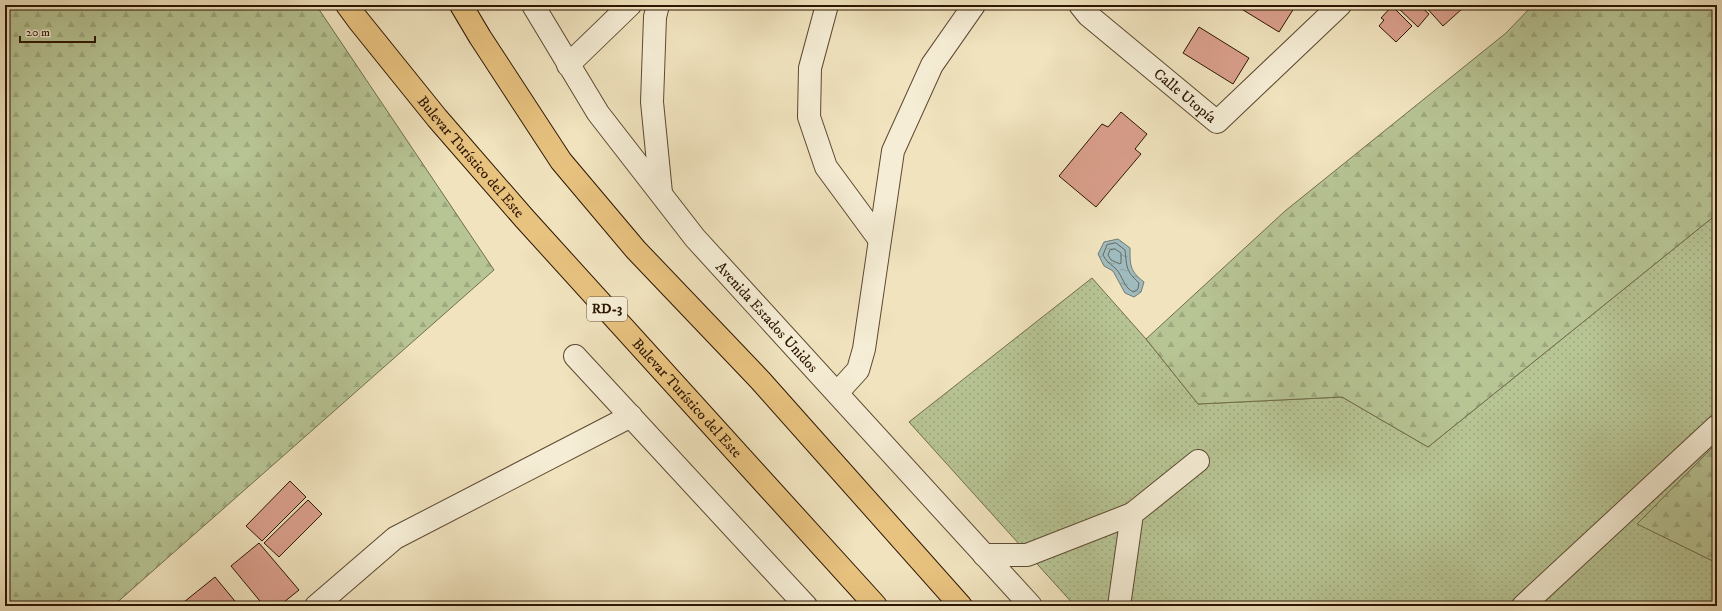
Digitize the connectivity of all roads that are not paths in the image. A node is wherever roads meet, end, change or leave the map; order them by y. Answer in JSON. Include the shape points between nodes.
{"nodes":[{"id":1,"x":347,"y":5,"type":"edge"},
{"id":2,"x":461,"y":5,"type":"edge"},
{"id":3,"x":533,"y":5,"type":"edge"},
{"id":4,"x":630,"y":5,"type":"edge"},
{"id":5,"x":658,"y":5,"type":"edge"},
{"id":6,"x":827,"y":5,"type":"edge"},
{"id":7,"x":974,"y":5,"type":"edge"},
{"id":8,"x":1080,"y":5,"type":"edge"},
{"id":9,"x":1340,"y":5,"type":"edge"},
{"id":10,"x":568,"y":65,"type":"junction"},
{"id":11,"x":661,"y":193,"type":"junction"},
{"id":12,"x":879,"y":239,"type":"junction"},
{"id":13,"x":576,"y":356,"type":"dead end"},
{"id":14,"x":837,"y":393,"type":"junction"},
{"id":15,"x":631,"y":416,"type":"junction"},
{"id":16,"x":1717,"y":426,"type":"edge"},
{"id":17,"x":1198,"y":461,"type":"dead end"},
{"id":18,"x":1132,"y":514,"type":"junction"},
{"id":19,"x":984,"y":554,"type":"junction"},
{"id":20,"x":316,"y":606,"type":"edge"},
{"id":21,"x":806,"y":606,"type":"edge"},
{"id":22,"x":876,"y":606,"type":"edge"},
{"id":23,"x":961,"y":606,"type":"edge"},
{"id":24,"x":1031,"y":606,"type":"edge"},
{"id":25,"x":1119,"y":606,"type":"edge"},
{"id":26,"x":1523,"y":606,"type":"edge"}],
"edges":[{"from":1,"to":22,"type":"highway","name":"Bulevar Turístico del Este","number":"RD-3","via":[[437,118],[519,212]]},
{"from":2,"to":23,"type":"highway","via":[[560,161],[636,250],[760,380]]},
{"from":3,"to":10,"type":"street","name":"Avenida Estados Unidos"},
{"from":4,"to":10,"type":"street"},
{"from":5,"to":11,"type":"street","via":[[654,17],[652,102]]},
{"from":6,"to":12,"type":"street","via":[[810,68],[809,117],[826,166]]},
{"from":7,"to":12,"type":"street","via":[[932,65],[892,151]]},
{"from":8,"to":9,"type":"street","name":"Calle Utopía","via":[[1088,15],[1217,122]]},
{"from":10,"to":11,"type":"street","name":"Avenida Estados Unidos","via":[[598,113]]},
{"from":11,"to":14,"type":"street","name":"Avenida Estados Unidos","via":[[696,238]]},
{"from":12,"to":14,"type":"street","via":[[864,349],[858,370]]},
{"from":13,"to":15,"type":"street"},
{"from":14,"to":19,"type":"street","name":"Avenida Estados Unidos"},
{"from":15,"to":20,"type":"street","via":[[395,538]]},
{"from":15,"to":21,"type":"street"},
{"from":16,"to":26,"type":"street"},
{"from":17,"to":18,"type":"street"},
{"from":18,"to":19,"type":"street","via":[[1027,554]]},
{"from":18,"to":25,"type":"street"},
{"from":19,"to":24,"type":"street","name":"Avenida Estados Unidos"}]}
